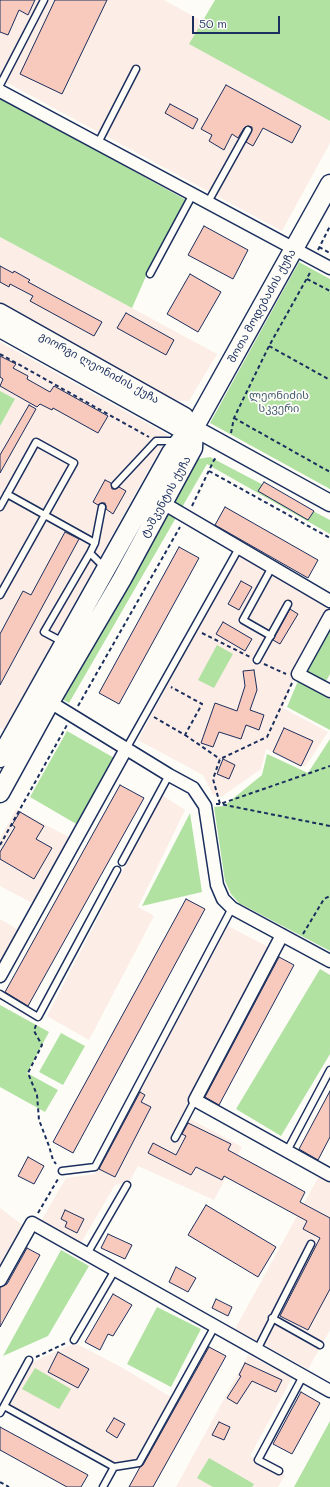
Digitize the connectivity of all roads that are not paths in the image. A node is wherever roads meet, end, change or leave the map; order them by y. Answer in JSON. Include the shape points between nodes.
{"nodes":[{"id":1,"x":44,"y":0,"type":"edge"},
{"id":2,"x":136,"y":70,"type":"dead end"},
{"id":3,"x":0,"y":85,"type":"edge"},
{"id":4,"x":0,"y":91,"type":"edge"},
{"id":5,"x":248,"y":130,"type":"dead end"},
{"id":6,"x":98,"y":143,"type":"junction"},
{"id":7,"x":330,"y":184,"type":"edge"},
{"id":8,"x":193,"y":194,"type":"junction"},
{"id":9,"x":208,"y":202,"type":"junction"},
{"id":10,"x":294,"y":248,"type":"junction"},
{"id":11,"x":330,"y":268,"type":"edge"},
{"id":12,"x":150,"y":274,"type":"dead end"},
{"id":13,"x":0,"y":312,"type":"edge"},
{"id":14,"x":0,"y":329,"type":"edge"},
{"id":15,"x":194,"y":428,"type":"junction"},
{"id":16,"x":180,"y":441,"type":"junction"},
{"id":17,"x":115,"y":485,"type":"dead end"},
{"id":18,"x":7,"y":494,"type":"junction"},
{"id":19,"x":163,"y":503,"type":"junction"},
{"id":20,"x":330,"y":503,"type":"edge"},
{"id":21,"x":0,"y":507,"type":"edge"},
{"id":22,"x":102,"y":507,"type":"dead end"},
{"id":23,"x":45,"y":515,"type":"junction"},
{"id":24,"x":95,"y":543,"type":"junction"},
{"id":25,"x":239,"y":548,"type":"junction"},
{"id":26,"x":90,"y":553,"type":"junction"},
{"id":27,"x":272,"y":567,"type":"junction"},
{"id":28,"x":106,"y":569,"type":"junction"},
{"id":29,"x":0,"y":595,"type":"edge"},
{"id":30,"x":330,"y":601,"type":"edge"},
{"id":31,"x":288,"y":604,"type":"dead end"},
{"id":32,"x":330,"y":616,"type":"edge"},
{"id":33,"x":271,"y":636,"type":"junction"},
{"id":34,"x":65,"y":643,"type":"junction"},
{"id":35,"x":257,"y":660,"type":"road end"},
{"id":36,"x":330,"y":691,"type":"edge"},
{"id":37,"x":50,"y":702,"type":"junction"},
{"id":38,"x":3,"y":747,"type":"edge"},
{"id":39,"x":126,"y":749,"type":"junction"},
{"id":40,"x":169,"y":776,"type":"junction"},
{"id":41,"x":0,"y":792,"type":"edge"},
{"id":42,"x":122,"y":862,"type":"dead end"},
{"id":43,"x":117,"y":870,"type":"dead end"},
{"id":44,"x":232,"y":908,"type":"junction"},
{"id":45,"x":282,"y":935,"type":"junction"},
{"id":46,"x":330,"y":961,"type":"edge"},
{"id":47,"x":0,"y":976,"type":"edge"},
{"id":48,"x":0,"y":994,"type":"edge"},
{"id":49,"x":330,"y":1070,"type":"edge"},
{"id":50,"x":195,"y":1100,"type":"junction"},
{"id":51,"x":175,"y":1138,"type":"dead end"},
{"id":52,"x":287,"y":1151,"type":"junction"},
{"id":53,"x":62,"y":1171,"type":"road end"},
{"id":54,"x":330,"y":1175,"type":"edge"},
{"id":55,"x":127,"y":1185,"type":"dead end"},
{"id":56,"x":311,"y":1244,"type":"dead end"},
{"id":57,"x":87,"y":1254,"type":"junction"},
{"id":58,"x":115,"y":1270,"type":"junction"},
{"id":59,"x":0,"y":1280,"type":"edge"},
{"id":60,"x":272,"y":1318,"type":"junction"},
{"id":61,"x":215,"y":1326,"type":"junction"},
{"id":62,"x":74,"y":1340,"type":"road end"},
{"id":63,"x":320,"y":1345,"type":"dead end"},
{"id":64,"x":257,"y":1350,"type":"junction"},
{"id":65,"x":29,"y":1360,"type":"road end"},
{"id":66,"x":304,"y":1376,"type":"junction"},
{"id":67,"x":330,"y":1391,"type":"edge"},
{"id":68,"x":4,"y":1406,"type":"junction"},
{"id":69,"x":0,"y":1413,"type":"edge"},
{"id":70,"x":114,"y":1467,"type":"junction"},
{"id":71,"x":279,"y":1471,"type":"dead end"},
{"id":72,"x":103,"y":1487,"type":"edge"}],
"edges":[{"from":1,"to":3,"type":"lane"},
{"from":2,"to":6,"type":"lane"},
{"from":4,"to":6,"type":"street"},
{"from":5,"to":9,"type":"lane"},
{"from":6,"to":8,"type":"street"},
{"from":7,"to":10,"type":"main road","name":"შოთა მოდებაძის ქუჩა"},
{"from":8,"to":9,"type":"street"},
{"from":8,"to":12,"type":"lane"},
{"from":9,"to":10,"type":"street"},
{"from":10,"to":11,"type":"street"},
{"from":10,"to":15,"type":"main road","name":"შოთა მოდებაძის ქუჩა"},
{"from":13,"to":15,"type":"street","name":"გიორგი ლეონიძის ქუჩა","via":[[185,416]]},
{"from":14,"to":15,"type":"street","name":"გიორგი ლეონიძის ქუჩა","via":[[178,428]]},
{"from":15,"to":16,"type":"main road","name":"ტაშკენტის ქუჩა"},
{"from":15,"to":19,"type":"main road","name":"ტაშკენტის ქუჩა","via":[[193,448]]},
{"from":15,"to":20,"type":"street","name":"გიორგი ლეონიძის ქუჩა"},
{"from":16,"to":17,"type":"lane","via":[[156,440]]},
{"from":16,"to":28,"type":"main road","name":"ტაშკენტის ქუჩა"},
{"from":18,"to":21,"type":"lane"},
{"from":18,"to":23,"type":"lane"},
{"from":18,"to":23,"type":"lane","via":[[36,442],[74,464]]},
{"from":19,"to":25,"type":"street"},
{"from":19,"to":37,"type":"main road","name":"ტაშკენტის ქუჩა"},
{"from":22,"to":24,"type":"lane"},
{"from":23,"to":24,"type":"lane"},
{"from":23,"to":29,"type":"lane"},
{"from":24,"to":26,"type":"lane"},
{"from":25,"to":27,"type":"street"},
{"from":25,"to":39,"type":"lane"},
{"from":26,"to":28,"type":"lane"},
{"from":26,"to":34,"type":"lane","via":[[44,632]]},
{"from":27,"to":30,"type":"street"},
{"from":27,"to":33,"type":"lane","via":[[243,620]]},
{"from":28,"to":34,"type":"main road","name":"ტაშკენტის ქუჩა"},
{"from":31,"to":33,"type":"lane"},
{"from":32,"to":36,"type":"street","via":[[296,676]]},
{"from":33,"to":35,"type":"lane"},
{"from":34,"to":38,"type":"main road","name":"ტაშკენტის ქუჩა"},
{"from":37,"to":39,"type":"street"},
{"from":37,"to":41,"type":"main road","name":"ტაშკენტის ქუჩა"},
{"from":39,"to":40,"type":"street"},
{"from":39,"to":47,"type":"street"},
{"from":40,"to":42,"type":"lane"},
{"from":40,"to":44,"type":"street","via":[[193,788],[205,806],[217,885],[223,899]]},
{"from":43,"to":48,"type":"lane","via":[[38,1016]]},
{"from":44,"to":45,"type":"street"},
{"from":44,"to":53,"type":"lane","via":[[95,1167]]},
{"from":45,"to":46,"type":"street"},
{"from":45,"to":50,"type":"street"},
{"from":49,"to":52,"type":"lane"},
{"from":50,"to":51,"type":"lane"},
{"from":50,"to":52,"type":"street"},
{"from":52,"to":54,"type":"street"},
{"from":55,"to":57,"type":"lane"},
{"from":56,"to":60,"type":"lane"},
{"from":57,"to":58,"type":"street"},
{"from":57,"to":59,"type":"street","via":[[32,1223]]},
{"from":58,"to":61,"type":"street"},
{"from":58,"to":62,"type":"lane"},
{"from":60,"to":63,"type":"lane"},
{"from":60,"to":64,"type":"lane"},
{"from":61,"to":64,"type":"street"},
{"from":61,"to":70,"type":"lane","via":[[139,1463]]},
{"from":64,"to":66,"type":"street"},
{"from":65,"to":68,"type":"lane"},
{"from":66,"to":67,"type":"street"},
{"from":66,"to":71,"type":"lane","via":[[258,1460]]},
{"from":68,"to":69,"type":"lane"},
{"from":68,"to":70,"type":"lane"},
{"from":70,"to":72,"type":"lane"}]}
